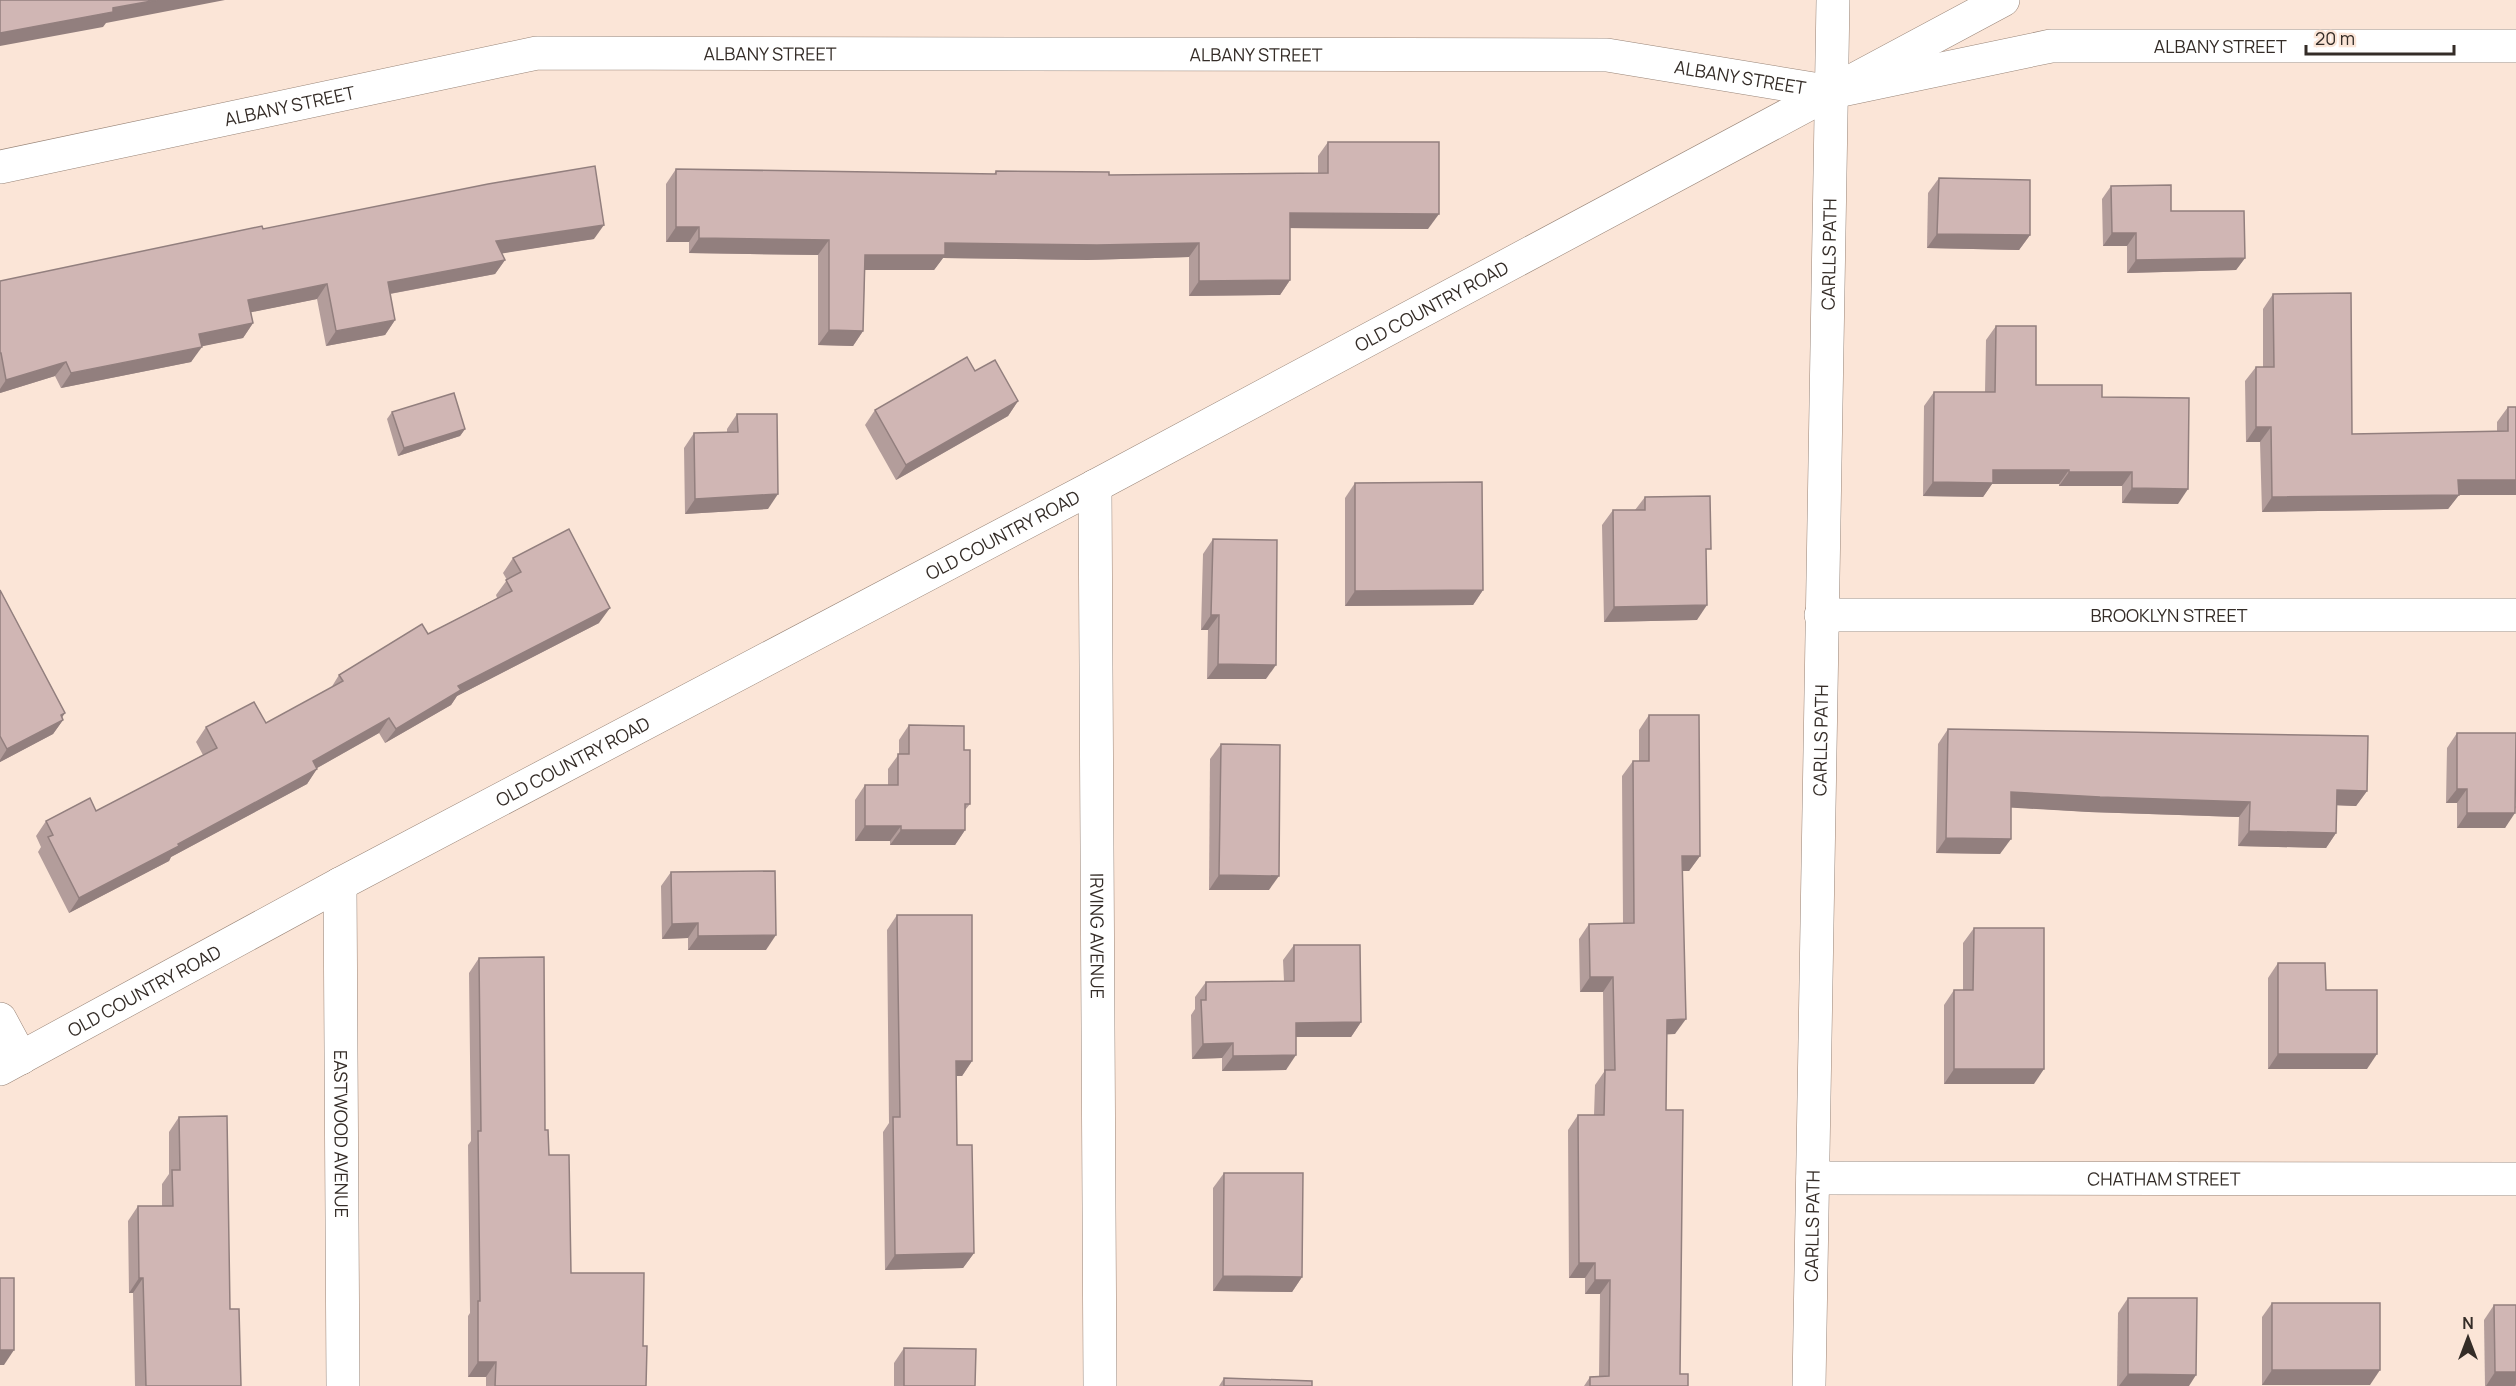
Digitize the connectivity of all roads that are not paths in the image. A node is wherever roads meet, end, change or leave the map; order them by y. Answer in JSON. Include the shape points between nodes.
{"nodes":[{"id":1,"x":1833,"y":0,"type":"edge"},
{"id":2,"x":2003,"y":0,"type":"edge"},
{"id":3,"x":2516,"y":46,"type":"edge"},
{"id":4,"x":1832,"y":92,"type":"junction"},
{"id":5,"x":0,"y":167,"type":"edge"},
{"id":6,"x":1095,"y":486,"type":"junction"},
{"id":7,"x":1821,"y":615,"type":"junction"},
{"id":8,"x":2516,"y":615,"type":"edge"},
{"id":9,"x":340,"y":884,"type":"junction"},
{"id":10,"x":0,"y":1019,"type":"edge"},
{"id":11,"x":11,"y":1064,"type":"edge"},
{"id":12,"x":1813,"y":1178,"type":"junction"},
{"id":13,"x":2516,"y":1179,"type":"edge"},
{"id":14,"x":343,"y":1386,"type":"edge"},
{"id":15,"x":1100,"y":1386,"type":"edge"},
{"id":16,"x":1809,"y":1386,"type":"edge"}],
"edges":[{"from":1,"to":4,"type":"street","name":"CARLLS PATH"},
{"from":2,"to":4,"type":"street","name":"OLD COUNTRY ROAD"},
{"from":3,"to":4,"type":"street","name":"ALBANY STREET","via":[[2050,46]]},
{"from":4,"to":5,"type":"street","name":"ALBANY STREET","via":[[1607,55],[537,53]]},
{"from":4,"to":6,"type":"street","name":"OLD COUNTRY ROAD"},
{"from":4,"to":7,"type":"street","name":"CARLLS PATH"},
{"from":6,"to":9,"type":"street","name":"OLD COUNTRY ROAD"},
{"from":6,"to":15,"type":"street","name":"IRVING AVENUE"},
{"from":7,"to":8,"type":"street","name":"BROOKLYN STREET"},
{"from":7,"to":12,"type":"street","name":"CARLLS PATH"},
{"from":9,"to":11,"type":"street","name":"OLD COUNTRY ROAD"},
{"from":9,"to":14,"type":"street","name":"EASTWOOD AVENUE"},
{"from":10,"to":11,"type":"street"},
{"from":12,"to":13,"type":"street","name":"CHATHAM STREET"},
{"from":12,"to":16,"type":"street","name":"CARLLS PATH"}]}
